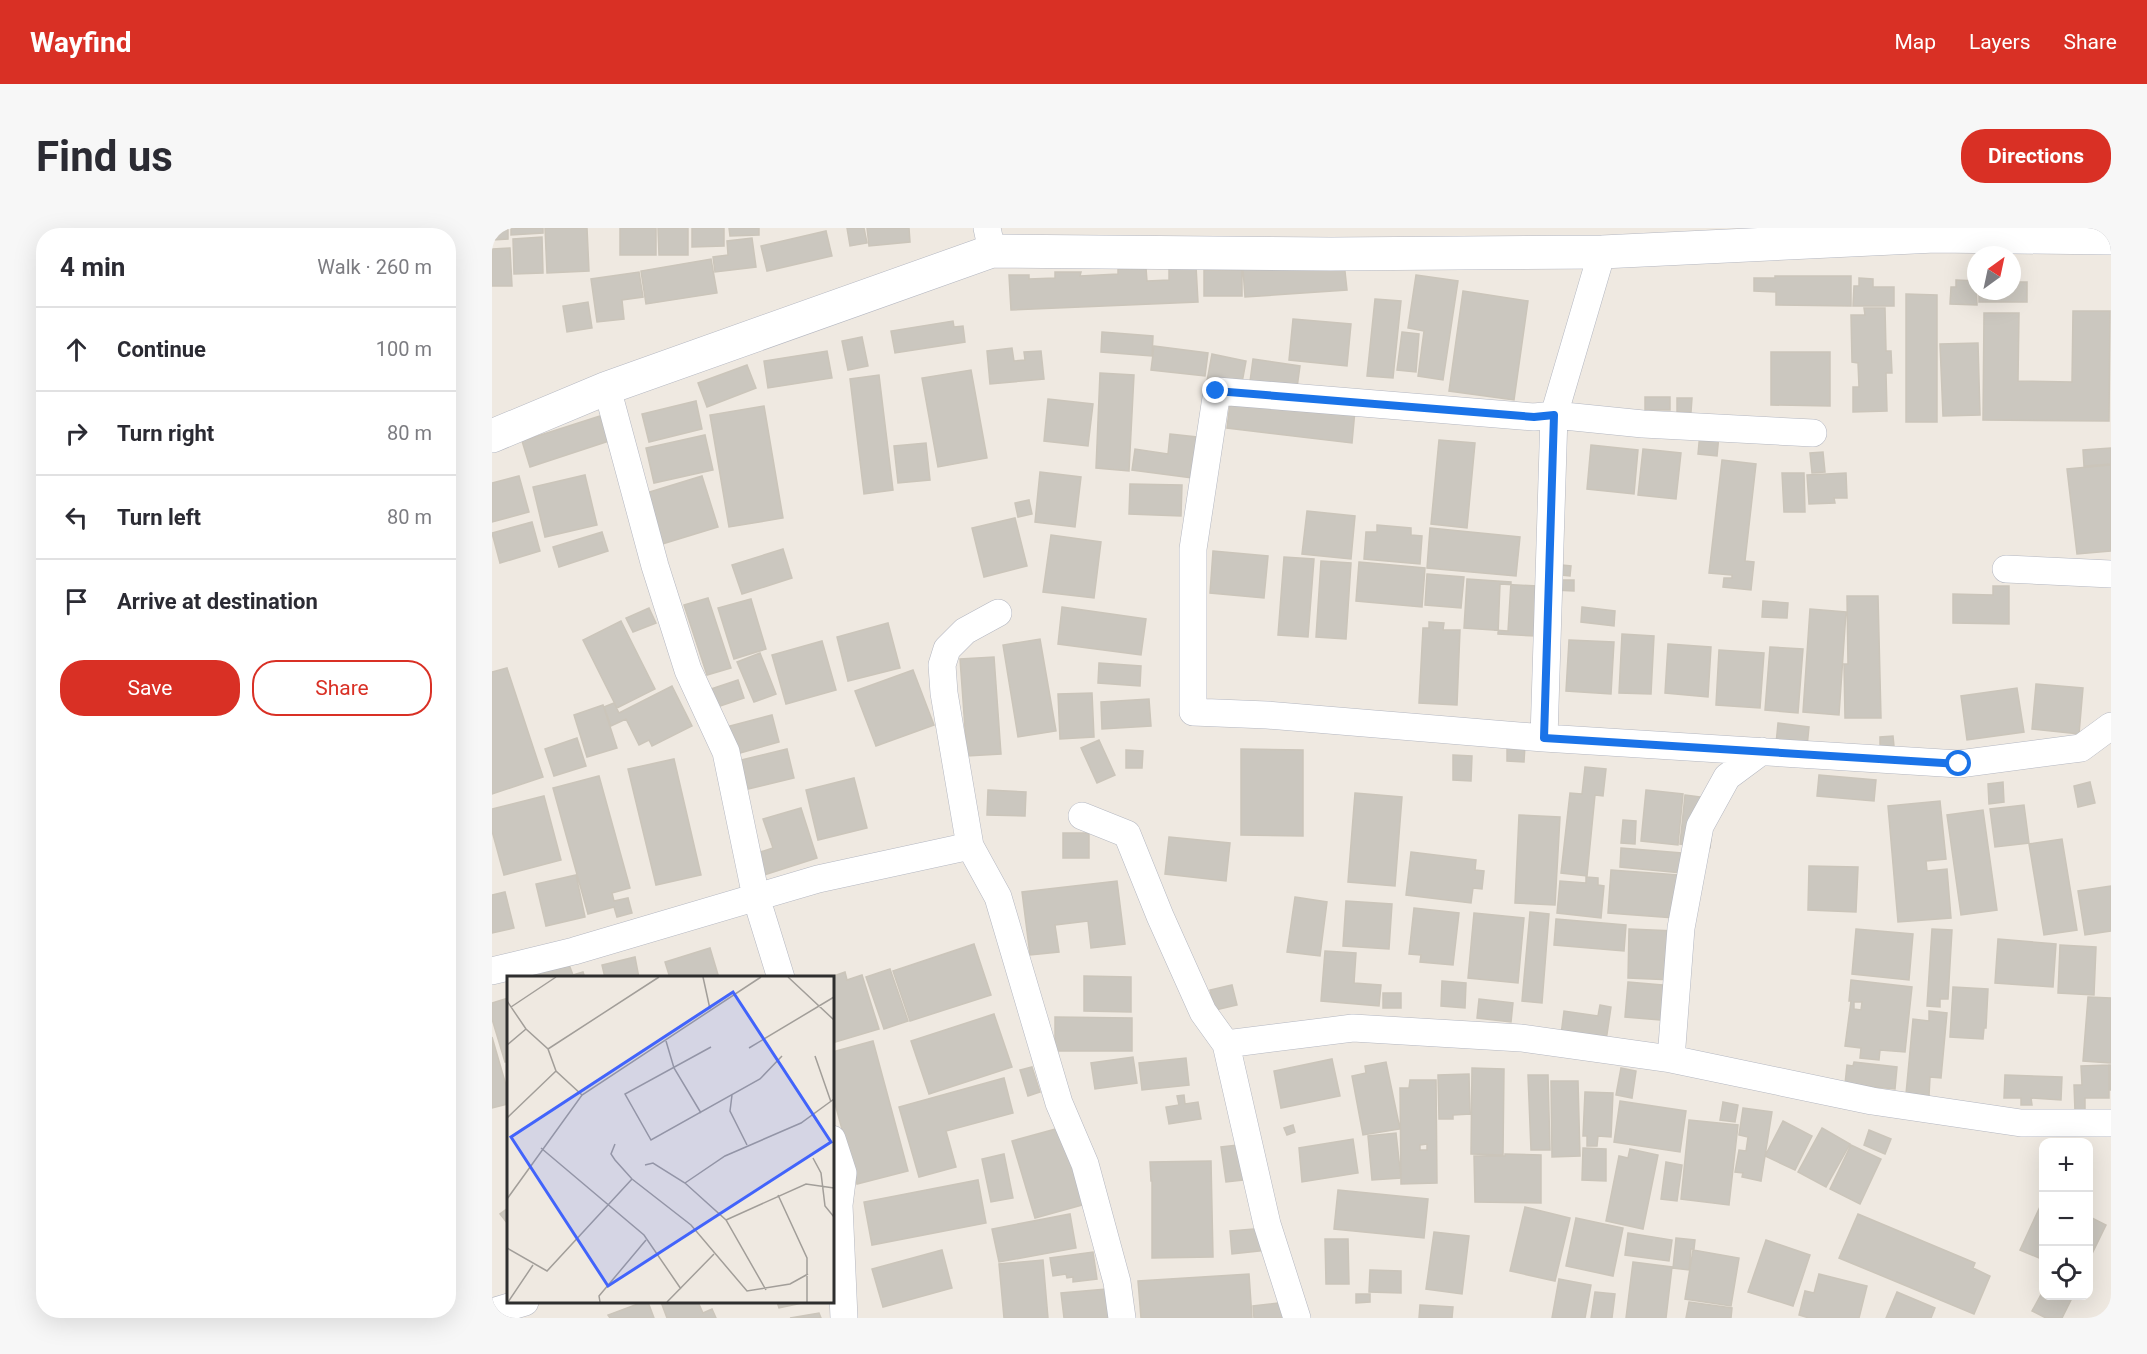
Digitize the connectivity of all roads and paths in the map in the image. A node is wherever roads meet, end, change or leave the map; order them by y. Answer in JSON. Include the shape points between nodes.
{"nodes":[{"id":1,"x":1937,"y":232,"type":"edge"},
{"id":2,"x":2111,"y":238,"type":"edge"},
{"id":3,"x":990,"y":239,"type":"edge"},
{"id":4,"x":1602,"y":252,"type":"junction"},
{"id":5,"x":607,"y":388,"type":"junction"},
{"id":6,"x":1554,"y":415,"type":"junction"},
{"id":7,"x":1813,"y":433,"type":"dead end"},
{"id":8,"x":492,"y":436,"type":"edge"},
{"id":9,"x":2006,"y":569,"type":"dead end"},
{"id":10,"x":2111,"y":574,"type":"edge"},
{"id":11,"x":998,"y":613,"type":"dead end"},
{"id":12,"x":2111,"y":726,"type":"edge"},
{"id":13,"x":1544,"y":738,"type":"junction"},
{"id":14,"x":1762,"y":751,"type":"junction"},
{"id":15,"x":1082,"y":816,"type":"dead end"},
{"id":16,"x":970,"y":846,"type":"junction"},
{"id":17,"x":756,"y":897,"type":"junction"},
{"id":18,"x":492,"y":971,"type":"edge"},
{"id":19,"x":780,"y":976,"type":"edge"},
{"id":20,"x":1226,"y":1044,"type":"junction"},
{"id":21,"x":1671,"y":1059,"type":"junction"},
{"id":22,"x":2111,"y":1123,"type":"edge"},
{"id":23,"x":834,"y":1145,"type":"edge"},
{"id":24,"x":836,"y":1206,"type":"edge"},
{"id":25,"x":522,"y":1303,"type":"edge"},
{"id":26,"x":492,"y":1312,"type":"edge"},
{"id":27,"x":844,"y":1318,"type":"edge"},
{"id":28,"x":1122,"y":1318,"type":"edge"},
{"id":29,"x":1298,"y":1318,"type":"edge"}],
"edges":[{"from":1,"to":2,"type":"street"},
{"from":1,"to":4,"type":"street"},
{"from":3,"to":4,"type":"street","via":[[1331,254]]},
{"from":3,"to":5,"type":"street"},
{"from":4,"to":6,"type":"street"},
{"from":5,"to":8,"type":"street"},
{"from":5,"to":17,"type":"street","via":[[655,566],[688,670],[726,752]]},
{"from":6,"to":7,"type":"street"},
{"from":6,"to":13,"type":"street"},
{"from":6,"to":13,"type":"street","via":[[1534,417],[1216,391],[1192,549],[1193,711]]},
{"from":9,"to":10,"type":"street"},
{"from":11,"to":16,"type":"street","via":[[964,631],[947,649],[942,665]]},
{"from":12,"to":14,"type":"street","via":[[2081,748],[1959,764]]},
{"from":13,"to":14,"type":"street"},
{"from":14,"to":21,"type":"street","via":[[1727,777],[1700,826],[1681,928]]},
{"from":15,"to":20,"type":"street","via":[[1127,834],[1203,1011]]},
{"from":16,"to":17,"type":"street","via":[[818,879]]},
{"from":16,"to":28,"type":"street","via":[[998,897],[1059,1102],[1085,1164],[1117,1282]]},
{"from":17,"to":18,"type":"street"},
{"from":17,"to":19,"type":"street"},
{"from":20,"to":21,"type":"street","via":[[1353,1028],[1521,1038]]},
{"from":20,"to":29,"type":"street","via":[[1267,1224]]},
{"from":21,"to":22,"type":"street","via":[[1872,1101],[2009,1121]]},
{"from":23,"to":24,"type":"street","via":[[843,1173]]},
{"from":24,"to":27,"type":"street"},
{"from":25,"to":26,"type":"street"}]}
